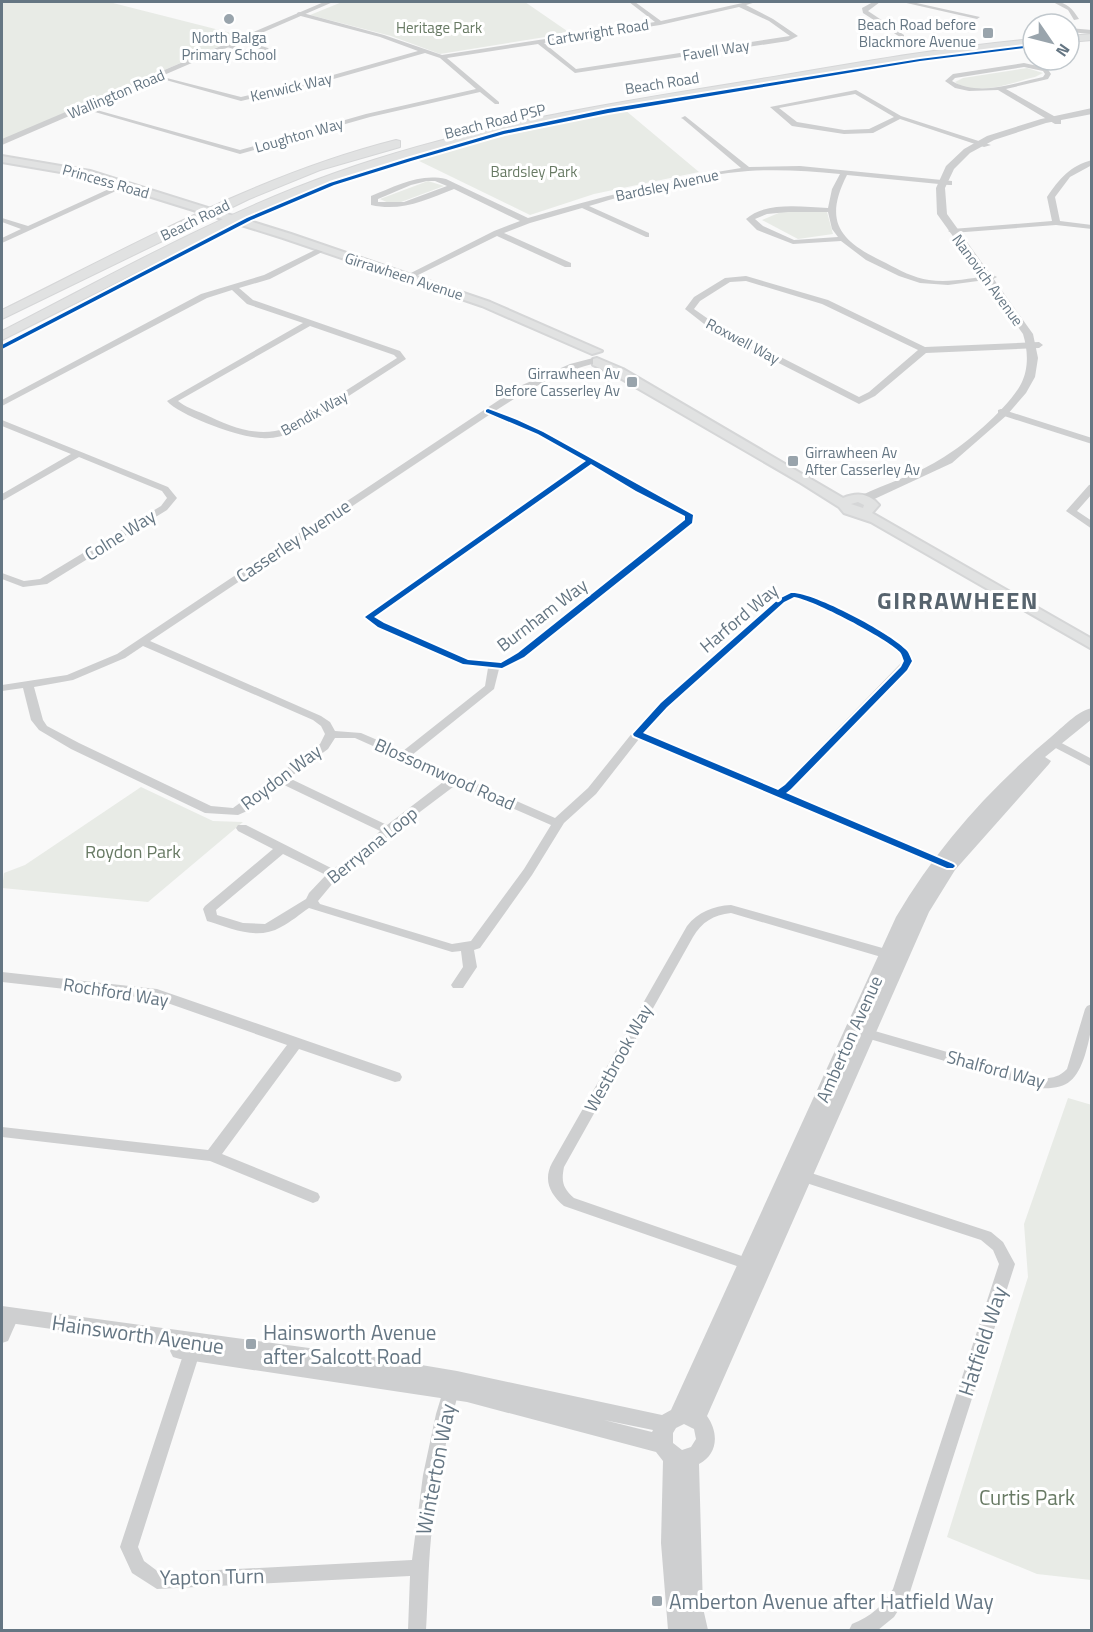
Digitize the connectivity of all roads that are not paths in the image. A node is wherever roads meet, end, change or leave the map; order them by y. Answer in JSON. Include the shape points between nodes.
{"nodes":[{"id":1,"x":329,"y":2,"type":"edge"},
{"id":2,"x":632,"y":2,"type":"edge"},
{"id":3,"x":753,"y":2,"type":"edge"},
{"id":4,"x":877,"y":2,"type":"edge"},
{"id":5,"x":905,"y":2,"type":"edge"},
{"id":6,"x":1056,"y":2,"type":"edge"},
{"id":7,"x":740,"y":5,"type":"junction"},
{"id":8,"x":1072,"y":12,"type":"edge"},
{"id":9,"x":299,"y":14,"type":"junction"},
{"id":10,"x":977,"y":17,"type":"dead end"},
{"id":11,"x":660,"y":23,"type":"junction"},
{"id":12,"x":1021,"y":33,"type":"edge"},
{"id":13,"x":902,"y":36,"type":"dead end"},
{"id":14,"x":238,"y":41,"type":"junction"},
{"id":15,"x":538,"y":41,"type":"junction"},
{"id":16,"x":1021,"y":43,"type":"edge"},
{"id":17,"x":227,"y":46,"type":"junction"},
{"id":18,"x":425,"y":51,"type":"junction"},
{"id":19,"x":442,"y":57,"type":"junction"},
{"id":20,"x":575,"y":72,"type":"junction"},
{"id":21,"x":157,"y":76,"type":"junction"},
{"id":22,"x":569,"y":80,"type":"dead end"},
{"id":23,"x":998,"y":87,"type":"junction"},
{"id":24,"x":481,"y":90,"type":"junction"},
{"id":25,"x":617,"y":93,"type":"dead end"},
{"id":26,"x":497,"y":103,"type":"dead end"},
{"id":27,"x":84,"y":108,"type":"junction"},
{"id":28,"x":1092,"y":113,"type":"edge"},
{"id":29,"x":899,"y":117,"type":"junction"},
{"id":30,"x":685,"y":118,"type":"dead end"},
{"id":31,"x":1056,"y":120,"type":"junction"},
{"id":32,"x":436,"y":132,"type":"dead end"},
{"id":33,"x":2,"y":142,"type":"edge"},
{"id":34,"x":984,"y":144,"type":"junction"},
{"id":35,"x":2,"y":160,"type":"edge"},
{"id":36,"x":1092,"y":162,"type":"edge"},
{"id":37,"x":747,"y":169,"type":"junction"},
{"id":38,"x":845,"y":172,"type":"junction"},
{"id":39,"x":946,"y":183,"type":"junction"},
{"id":40,"x":122,"y":186,"type":"junction"},
{"id":41,"x":454,"y":186,"type":"junction"},
{"id":42,"x":582,"y":205,"type":"junction"},
{"id":43,"x":831,"y":210,"type":"junction"},
{"id":44,"x":206,"y":214,"type":"junction"},
{"id":45,"x":2,"y":220,"type":"edge"},
{"id":46,"x":527,"y":221,"type":"junction"},
{"id":47,"x":229,"y":222,"type":"junction"},
{"id":48,"x":1056,"y":223,"type":"junction"},
{"id":49,"x":1092,"y":227,"type":"edge"},
{"id":50,"x":28,"y":229,"type":"junction"},
{"id":51,"x":956,"y":231,"type":"junction"},
{"id":52,"x":497,"y":233,"type":"junction"},
{"id":53,"x":646,"y":235,"type":"dead end"},
{"id":54,"x":842,"y":239,"type":"junction"},
{"id":55,"x":2,"y":241,"type":"edge"},
{"id":56,"x":318,"y":251,"type":"junction"},
{"id":57,"x":568,"y":265,"type":"dead end"},
{"id":58,"x":404,"y":278,"type":"junction"},
{"id":59,"x":990,"y":278,"type":"junction"},
{"id":60,"x":234,"y":287,"type":"junction"},
{"id":61,"x":2,"y":315,"type":"edge"},
{"id":62,"x":309,"y":323,"type":"junction"},
{"id":63,"x":2,"y":336,"type":"edge"},
{"id":64,"x":1036,"y":345,"type":"junction"},
{"id":65,"x":924,"y":350,"type":"junction"},
{"id":66,"x":594,"y":357,"type":"junction"},
{"id":67,"x":2,"y":403,"type":"edge"},
{"id":68,"x":488,"y":411,"type":"junction"},
{"id":69,"x":1005,"y":414,"type":"junction"},
{"id":70,"x":2,"y":423,"type":"edge"},
{"id":71,"x":1092,"y":441,"type":"edge"},
{"id":72,"x":78,"y":454,"type":"junction"},
{"id":73,"x":589,"y":462,"type":"junction"},
{"id":74,"x":1092,"y":487,"type":"edge"},
{"id":75,"x":2,"y":498,"type":"edge"},
{"id":76,"x":860,"y":504,"type":"junction"},
{"id":77,"x":1092,"y":526,"type":"edge"},
{"id":78,"x":2,"y":576,"type":"edge"},
{"id":79,"x":1092,"y":638,"type":"edge"},
{"id":80,"x":143,"y":642,"type":"junction"},
{"id":81,"x":1092,"y":645,"type":"edge"},
{"id":82,"x":494,"y":667,"type":"junction"},
{"id":83,"x":28,"y":686,"type":"junction"},
{"id":84,"x":2,"y":688,"type":"edge"},
{"id":85,"x":1092,"y":712,"type":"edge"},
{"id":86,"x":1092,"y":725,"type":"edge"},
{"id":87,"x":331,"y":734,"type":"junction"},
{"id":88,"x":637,"y":734,"type":"junction"},
{"id":89,"x":1057,"y":745,"type":"junction"},
{"id":90,"x":405,"y":756,"type":"junction"},
{"id":91,"x":1092,"y":764,"type":"edge"},
{"id":92,"x":281,"y":779,"type":"junction"},
{"id":93,"x":455,"y":779,"type":"junction"},
{"id":94,"x":778,"y":794,"type":"junction"},
{"id":95,"x":558,"y":824,"type":"junction"},
{"id":96,"x":242,"y":828,"type":"dead end"},
{"id":97,"x":388,"y":830,"type":"junction"},
{"id":98,"x":282,"y":848,"type":"junction"},
{"id":99,"x":944,"y":863,"type":"junction"},
{"id":100,"x":334,"y":874,"type":"junction"},
{"id":101,"x":310,"y":902,"type":"junction"},
{"id":102,"x":467,"y":947,"type":"junction"},
{"id":103,"x":893,"y":956,"type":"junction"},
{"id":104,"x":2,"y":977,"type":"edge"},
{"id":105,"x":458,"y":985,"type":"dead end"},
{"id":106,"x":1092,"y":1009,"type":"edge"},
{"id":107,"x":860,"y":1031,"type":"junction"},
{"id":108,"x":296,"y":1043,"type":"junction"},
{"id":109,"x":395,"y":1077,"type":"dead end"},
{"id":110,"x":2,"y":1132,"type":"edge"},
{"id":111,"x":212,"y":1156,"type":"junction"},
{"id":112,"x":796,"y":1174,"type":"junction"},
{"id":113,"x":313,"y":1197,"type":"dead end"},
{"id":114,"x":754,"y":1266,"type":"junction"},
{"id":115,"x":4,"y":1323,"type":"edge"},
{"id":116,"x":193,"y":1347,"type":"junction"},
{"id":117,"x":453,"y":1385,"type":"junction"},
{"id":118,"x":677,"y":1436,"type":"junction"},
{"id":119,"x":417,"y":1568,"type":"junction"},
{"id":120,"x":417,"y":1630,"type":"edge"},
{"id":121,"x":679,"y":1630,"type":"edge"},
{"id":122,"x":697,"y":1630,"type":"edge"},
{"id":123,"x":858,"y":1630,"type":"edge"}],
"edges":[{"from":1,"to":9,"type":"street","name":"Wallington Road"},
{"from":2,"to":11,"type":"street"},
{"from":3,"to":7,"type":"street","name":"Cartwright Road"},
{"from":4,"to":13,"type":"street","via":[[865,12]]},
{"from":5,"to":10,"type":"street"},
{"from":6,"to":8,"type":"street"},
{"from":7,"to":11,"type":"street","name":"Cartwright Road"},
{"from":7,"to":20,"type":"street","name":"Favell Way","via":[[795,36]]},
{"from":9,"to":14,"type":"street","name":"Wallington Road"},
{"from":9,"to":18,"type":"street"},
{"from":11,"to":15,"type":"street","name":"Cartwright Road"},
{"from":12,"to":25,"type":"main road","name":"Beach Road","via":[[926,43]]},
{"from":14,"to":17,"type":"street","name":"Wallington Road"},
{"from":14,"to":17,"type":"street","via":[[268,52],[256,54]]},
{"from":15,"to":19,"type":"street","name":"Cartwright Road"},
{"from":15,"to":20,"type":"street"},
{"from":16,"to":47,"type":"main road","name":"Beach Road","via":[[858,66],[513,126],[341,174]]},
{"from":17,"to":21,"type":"street","name":"Wallington Road"},
{"from":18,"to":19,"type":"street"},
{"from":18,"to":21,"type":"street","name":"Kenwick Way","via":[[241,99]]},
{"from":19,"to":24,"type":"street"},
{"from":20,"to":22,"type":"street"},
{"from":21,"to":27,"type":"street","name":"Wallington Road"},
{"from":23,"to":23,"type":"street","via":[[1046,78],[1048,74],[1046,69],[1024,65],[952,76],[948,81],[971,91]]},
{"from":23,"to":31,"type":"street"},
{"from":24,"to":26,"type":"street"},
{"from":24,"to":27,"type":"street","name":"Loughton Way","via":[[368,115],[240,152]]},
{"from":27,"to":33,"type":"street","name":"Wallington Road"},
{"from":28,"to":31,"type":"street"},
{"from":29,"to":29,"type":"street","via":[[870,130],[844,132],[795,124],[773,106],[856,92]]},
{"from":29,"to":34,"type":"street"},
{"from":30,"to":37,"type":"street"},
{"from":31,"to":34,"type":"street"},
{"from":32,"to":44,"type":"main road","name":"Beach Road","via":[[316,167]]},
{"from":34,"to":39,"type":"street"},
{"from":35,"to":40,"type":"main road","name":"Princess Road"},
{"from":36,"to":48,"type":"street","via":[[1064,176],[1051,197]]},
{"from":37,"to":38,"type":"street","name":"Bardsley Avenue"},
{"from":37,"to":42,"type":"street","name":"Bardsley Avenue","via":[[664,183]]},
{"from":38,"to":39,"type":"street","name":"Bardsley Avenue"},
{"from":38,"to":43,"type":"street","via":[[831,198]]},
{"from":39,"to":51,"type":"street","name":"Nanovich Avenue","via":[[946,204]]},
{"from":40,"to":44,"type":"main road","name":"Princess Road"},
{"from":40,"to":50,"type":"street"},
{"from":41,"to":41,"type":"street","via":[[398,207],[374,203],[374,198],[424,180],[437,179]]},
{"from":41,"to":46,"type":"street"},
{"from":42,"to":46,"type":"street","name":"Bardsley Avenue"},
{"from":42,"to":53,"type":"street"},
{"from":43,"to":54,"type":"street"},
{"from":43,"to":54,"type":"street","via":[[771,211],[750,219],[760,228],[793,242]]},
{"from":44,"to":47,"type":"main road","name":"Girrawheen Avenue"},
{"from":44,"to":61,"type":"main road","name":"Beach Road"},
{"from":45,"to":50,"type":"street"},
{"from":46,"to":52,"type":"street","name":"Bardsley Avenue"},
{"from":47,"to":56,"type":"main road","name":"Girrawheen Avenue"},
{"from":47,"to":63,"type":"main road","name":"Beach Road"},
{"from":48,"to":49,"type":"street"},
{"from":48,"to":51,"type":"street"},
{"from":50,"to":55,"type":"street"},
{"from":51,"to":59,"type":"street","name":"Nanovich Avenue"},
{"from":52,"to":57,"type":"street"},
{"from":52,"to":58,"type":"street","name":"Bardsley Avenue"},
{"from":54,"to":59,"type":"street","via":[[863,256],[921,281]]},
{"from":56,"to":58,"type":"main road","name":"Girrawheen Avenue"},
{"from":56,"to":60,"type":"street","via":[[267,277]]},
{"from":58,"to":66,"type":"main road","name":"Girrawheen Avenue"},
{"from":59,"to":64,"type":"street","name":"Nanovich Avenue","via":[[1036,336]]},
{"from":60,"to":62,"type":"street","name":"Bendix Way","via":[[250,302]]},
{"from":60,"to":67,"type":"street","via":[[195,301]]},
{"from":62,"to":62,"type":"street","name":"Bendix Way","via":[[172,400],[173,403],[253,435],[270,436],[290,430],[402,359],[397,353]]},
{"from":64,"to":65,"type":"street","name":"Roxwell Way"},
{"from":64,"to":69,"type":"street","via":[[1040,364],[1037,379],[1026,398]]},
{"from":65,"to":65,"type":"street","name":"Roxwell Way","via":[[825,302],[746,278],[728,279],[697,299],[689,309],[859,401]]},
{"from":66,"to":68,"type":"street","name":"Casserley Avenue","via":[[534,382]]},
{"from":66,"to":76,"type":"main road","name":"Girrawheen Avenue"},
{"from":68,"to":73,"type":"street","name":"Burnham Way","via":[[542,433]]},
{"from":68,"to":80,"type":"street","name":"Casserley Avenue"},
{"from":69,"to":71,"type":"street"},
{"from":69,"to":76,"type":"street","via":[[953,464]]},
{"from":70,"to":72,"type":"street","name":"Colne Way"},
{"from":72,"to":75,"type":"street"},
{"from":72,"to":78,"type":"street","name":"Colne Way","via":[[165,489],[172,498],[164,508],[44,582],[23,584]]},
{"from":73,"to":82,"type":"street","name":"Burnham Way","via":[[689,515],[689,521],[520,655]]},
{"from":73,"to":82,"type":"street","name":"Burnham Way","via":[[369,617],[466,662]]},
{"from":74,"to":77,"type":"street","via":[[1071,511]]},
{"from":76,"to":79,"type":"main road","name":"Girrawheen Avenue"},
{"from":76,"to":81,"type":"main road","name":"Girrawheen Avenue","via":[[876,519]]},
{"from":80,"to":83,"type":"street","name":"Casserley Avenue","via":[[85,673]]},
{"from":80,"to":87,"type":"street","name":"Roydon Way","via":[[317,718]]},
{"from":82,"to":90,"type":"street","via":[[490,687]]},
{"from":83,"to":84,"type":"street","name":"Casserley Avenue"},
{"from":83,"to":92,"type":"street","name":"Roydon Way","via":[[43,728],[210,810],[234,812]]},
{"from":85,"to":89,"type":"street","name":"Amberton Avenue"},
{"from":86,"to":89,"type":"street","name":"Amberton Avenue"},
{"from":87,"to":90,"type":"street","name":"Blossomwood Road","via":[[357,735]]},
{"from":87,"to":92,"type":"street","name":"Roydon Way","via":[[324,746]]},
{"from":88,"to":94,"type":"street"},
{"from":88,"to":94,"type":"street","name":"Harford Way","via":[[664,705],[788,596],[815,601],[901,648],[908,661]]},
{"from":88,"to":95,"type":"street","via":[[592,792]]},
{"from":89,"to":91,"type":"street"},
{"from":89,"to":99,"type":"street","name":"Amberton Avenue"},
{"from":90,"to":93,"type":"street","name":"Blossomwood Road"},
{"from":92,"to":97,"type":"street"},
{"from":93,"to":95,"type":"street","name":"Blossomwood Road"},
{"from":93,"to":97,"type":"street","name":"Berryana Loop"},
{"from":94,"to":99,"type":"street"},
{"from":95,"to":102,"type":"street","via":[[483,936]]},
{"from":96,"to":98,"type":"street"},
{"from":97,"to":100,"type":"street","name":"Berryana Loop","via":[[361,857]]},
{"from":98,"to":100,"type":"street"},
{"from":98,"to":101,"type":"street","via":[[209,909],[211,918],[252,930],[274,926]]},
{"from":99,"to":103,"type":"street","name":"Amberton Avenue"},
{"from":100,"to":101,"type":"street","name":"Berryana Loop"},
{"from":101,"to":102,"type":"street","name":"Berryana Loop","via":[[452,948]]},
{"from":102,"to":105,"type":"street","via":[[470,967]]},
{"from":103,"to":107,"type":"street","name":"Amberton Avenue"},
{"from":103,"to":114,"type":"street","name":"Westbrook Way","via":[[731,909],[716,909],[704,915],[687,936],[557,1167],[553,1182],[569,1202]]},
{"from":104,"to":108,"type":"street","name":"Rochford Way","via":[[157,994]]},
{"from":106,"to":107,"type":"street","name":"Shalford Way","via":[[1073,1071],[1055,1084],[1036,1083]]},
{"from":107,"to":112,"type":"street","name":"Amberton Avenue"},
{"from":108,"to":109,"type":"street","name":"Rochford Way"},
{"from":108,"to":111,"type":"street"},
{"from":110,"to":111,"type":"street"},
{"from":111,"to":113,"type":"street"},
{"from":112,"to":114,"type":"street","name":"Amberton Avenue"},
{"from":112,"to":123,"type":"street","name":"Hatfield Way","via":[[986,1236],[998,1246],[1007,1264],[901,1592],[891,1610],[872,1627]]},
{"from":114,"to":118,"type":"street","name":"Amberton Avenue"},
{"from":115,"to":116,"type":"street","name":"Hainsworth Avenue"},
{"from":116,"to":117,"type":"street","name":"Hainsworth Avenue"},
{"from":116,"to":119,"type":"street","name":"Yapton Turn","via":[[129,1547],[138,1567],[157,1581]]},
{"from":117,"to":118,"type":"street","name":"Hainsworth Avenue"},
{"from":117,"to":119,"type":"street","name":"Winterton Way","via":[[425,1498]]},
{"from":118,"to":121,"type":"street","name":"Amberton Avenue","via":[[671,1495]]},
{"from":118,"to":122,"type":"street","name":"Amberton Avenue"},
{"from":119,"to":120,"type":"street","name":"Winterton Way"}]}
